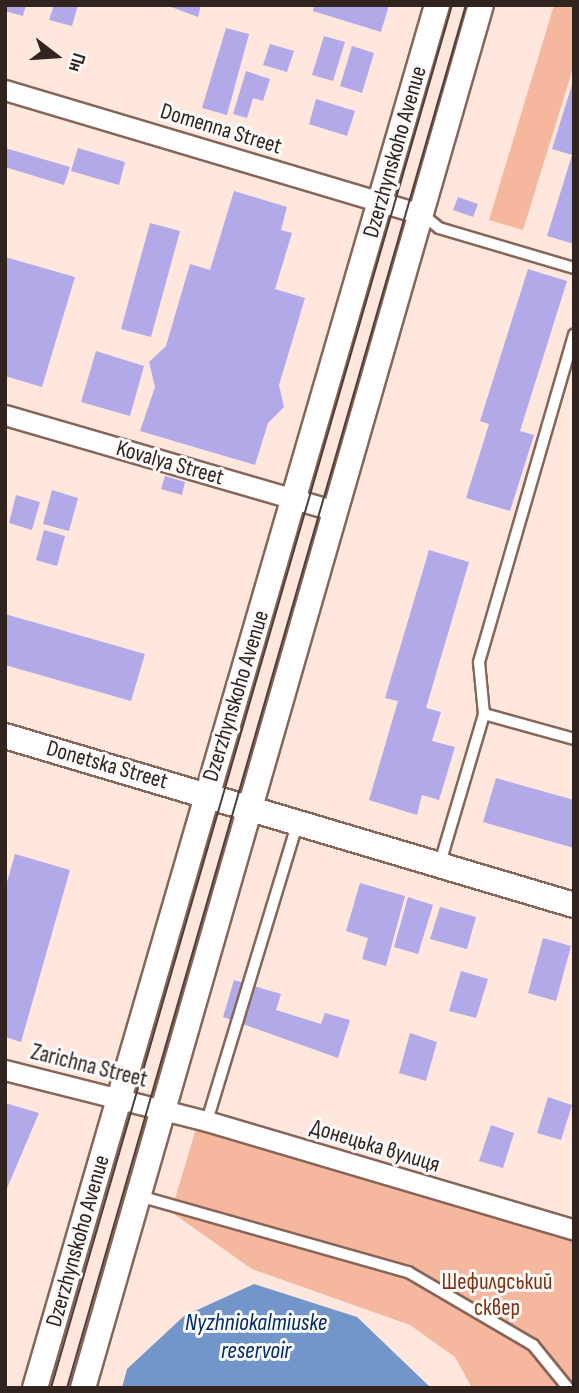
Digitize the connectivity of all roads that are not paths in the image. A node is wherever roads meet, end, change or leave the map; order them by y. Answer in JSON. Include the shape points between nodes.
{"nodes":[{"id":1,"x":438,"y":5,"type":"edge"},
{"id":2,"x":481,"y":5,"type":"edge"},
{"id":3,"x":5,"y":90,"type":"edge"},
{"id":4,"x":381,"y":202,"type":"junction"},
{"id":5,"x":422,"y":214,"type":"junction"},
{"id":6,"x":574,"y":268,"type":"edge"},
{"id":7,"x":574,"y":334,"type":"edge"},
{"id":8,"x":5,"y":415,"type":"edge"},
{"id":9,"x":295,"y":500,"type":"junction"},
{"id":10,"x":335,"y":511,"type":"junction"},
{"id":11,"x":484,"y":714,"type":"junction"},
{"id":12,"x":5,"y":736,"type":"edge"},
{"id":13,"x":574,"y":739,"type":"edge"},
{"id":14,"x":206,"y":794,"type":"junction"},
{"id":15,"x":250,"y":807,"type":"junction"},
{"id":16,"x":298,"y":823,"type":"junction"},
{"id":17,"x":439,"y":865,"type":"junction"},
{"id":18,"x":574,"y":905,"type":"edge"},
{"id":19,"x":5,"y":1070,"type":"edge"},
{"id":20,"x":120,"y":1098,"type":"junction"},
{"id":21,"x":162,"y":1110,"type":"junction"},
{"id":22,"x":207,"y":1121,"type":"junction"},
{"id":23,"x":138,"y":1196,"type":"junction"},
{"id":24,"x":574,"y":1230,"type":"edge"},
{"id":25,"x":35,"y":1388,"type":"edge"},
{"id":26,"x":83,"y":1388,"type":"edge"},
{"id":27,"x":568,"y":1388,"type":"edge"}],
"edges":[{"from":1,"to":4,"type":"street","name":"Dzerzhynskoho Avenue"},
{"from":2,"to":5,"type":"street","name":"Dzerzhynskoho Avenue"},
{"from":3,"to":4,"type":"street","name":"Domenna Street"},
{"from":4,"to":5,"type":"street","name":"Domenna Street"},
{"from":4,"to":9,"type":"street","name":"Dzerzhynskoho Avenue"},
{"from":5,"to":6,"type":"lane","via":[[439,228]]},
{"from":5,"to":10,"type":"street","name":"Dzerzhynskoho Avenue"},
{"from":7,"to":11,"type":"lane","via":[[479,662]]},
{"from":8,"to":9,"type":"street","name":"Kovalya Street"},
{"from":9,"to":10,"type":"street","name":"Kovalya Street"},
{"from":9,"to":14,"type":"street","name":"Dzerzhynskoho Avenue"},
{"from":10,"to":15,"type":"street","name":"Dzerzhynskoho Avenue"},
{"from":11,"to":13,"type":"lane"},
{"from":11,"to":17,"type":"lane"},
{"from":12,"to":14,"type":"street","name":"Donetska Street"},
{"from":14,"to":15,"type":"street","name":"Donetska Street"},
{"from":14,"to":20,"type":"street","name":"Dzerzhynskoho Avenue"},
{"from":15,"to":16,"type":"street"},
{"from":15,"to":21,"type":"street","name":"Dzerzhynskoho Avenue"},
{"from":16,"to":17,"type":"street"},
{"from":16,"to":22,"type":"lane"},
{"from":17,"to":18,"type":"street"},
{"from":19,"to":20,"type":"street","name":"Zarichna Street"},
{"from":20,"to":21,"type":"street","name":"Zarichna Street"},
{"from":20,"to":25,"type":"street","name":"Dzerzhynskoho Avenue"},
{"from":21,"to":22,"type":"street","name":"Донецька вулиця"},
{"from":21,"to":23,"type":"street","name":"Dzerzhynskoho Avenue"},
{"from":22,"to":24,"type":"street","name":"Донецька вулиця"},
{"from":23,"to":26,"type":"street","name":"Dzerzhynskoho Avenue"},
{"from":23,"to":27,"type":"lane","via":[[408,1272],[533,1345]]}]}
